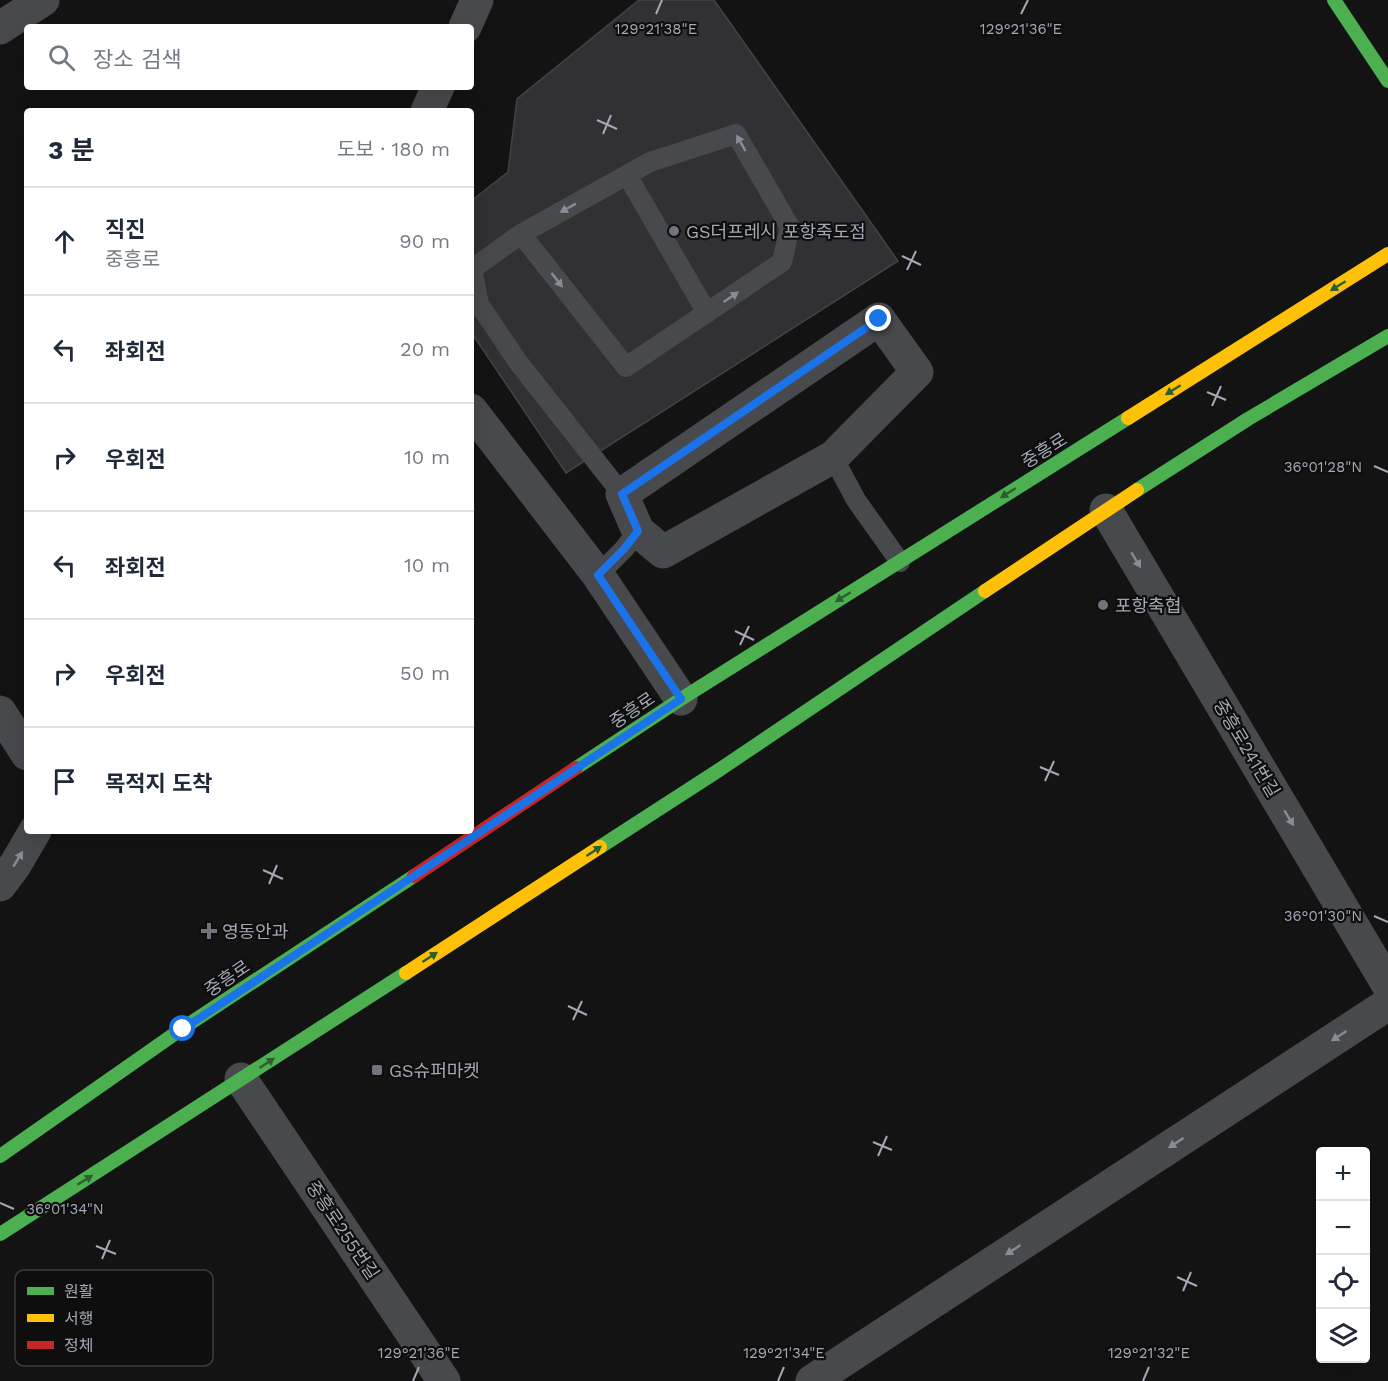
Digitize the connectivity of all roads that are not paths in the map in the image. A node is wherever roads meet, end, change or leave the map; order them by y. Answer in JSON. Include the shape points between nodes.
{"nodes":[{"id":1,"x":43,"y":0,"type":"edge"},
{"id":2,"x":477,"y":0,"type":"edge"},
{"id":3,"x":1334,"y":0,"type":"edge"},
{"id":4,"x":466,"y":24,"type":"edge"},
{"id":5,"x":0,"y":28,"type":"edge"},
{"id":6,"x":1388,"y":81,"type":"edge"},
{"id":7,"x":437,"y":90,"type":"edge"},
{"id":8,"x":428,"y":108,"type":"edge"},
{"id":9,"x":627,"y":175,"type":"junction"},
{"id":10,"x":521,"y":234,"type":"junction"},
{"id":11,"x":1388,"y":254,"type":"edge"},
{"id":12,"x":474,"y":268,"type":"edge"},
{"id":13,"x":474,"y":279,"type":"edge"},
{"id":14,"x":707,"y":313,"type":"junction"},
{"id":15,"x":1388,"y":336,"type":"edge"},
{"id":16,"x":474,"y":414,"type":"edge"},
{"id":17,"x":833,"y":457,"type":"junction"},
{"id":18,"x":622,"y":494,"type":"junction"},
{"id":19,"x":1106,"y":510,"type":"junction"},
{"id":20,"x":638,"y":531,"type":"junction"},
{"id":21,"x":900,"y":562,"type":"junction"},
{"id":22,"x":598,"y":575,"type":"junction"},
{"id":23,"x":681,"y":699,"type":"junction"},
{"id":24,"x":0,"y":712,"type":"edge"},
{"id":25,"x":24,"y":749,"type":"edge"},
{"id":26,"x":33,"y":834,"type":"edge"},
{"id":27,"x":0,"y":885,"type":"edge"},
{"id":28,"x":1388,"y":985,"type":"edge"},
{"id":29,"x":1388,"y":1004,"type":"edge"},
{"id":30,"x":241,"y":1079,"type":"junction"},
{"id":31,"x":0,"y":1156,"type":"edge"},
{"id":32,"x":0,"y":1234,"type":"edge"},
{"id":33,"x":444,"y":1381,"type":"edge"},
{"id":34,"x":812,"y":1381,"type":"edge"}],
"edges":[{"from":1,"to":5,"type":"street"},
{"from":2,"to":4,"type":"street"},
{"from":3,"to":6,"type":"main road"},
{"from":7,"to":8,"type":"street"},
{"from":9,"to":10,"type":"lane","one_way":true},
{"from":9,"to":14,"type":"lane"},
{"from":14,"to":9,"type":"lane","one_way":true,"via":[[782,262],[790,227],[736,134],[650,162]]},
{"from":10,"to":12,"type":"lane"},
{"from":10,"to":14,"type":"lane","one_way":true,"via":[[626,367]]},
{"from":11,"to":21,"type":"main road","name":"중흥로","one_way":true},
{"from":13,"to":18,"type":"lane","via":[[479,304],[518,362]]},
{"from":15,"to":19,"type":"main road"},
{"from":16,"to":22,"type":"street"},
{"from":17,"to":18,"type":"street","via":[[917,372],[879,319]]},
{"from":17,"to":20,"type":"street","via":[[663,552]]},
{"from":17,"to":21,"type":"lane","via":[[856,501]]},
{"from":18,"to":20,"type":"street"},
{"from":19,"to":28,"type":"street","name":"중흥로241번길","one_way":true},
{"from":30,"to":19,"type":"main road","one_way":true,"via":[[716,772]]},
{"from":20,"to":22,"type":"lane"},
{"from":21,"to":23,"type":"main road","name":"중흥로","one_way":true},
{"from":22,"to":23,"type":"street"},
{"from":23,"to":31,"type":"main road","name":"중흥로","via":[[183,1029]]},
{"from":24,"to":25,"type":"street"},
{"from":27,"to":26,"type":"street","one_way":true},
{"from":29,"to":34,"type":"street","one_way":true},
{"from":32,"to":30,"type":"main road","one_way":true},
{"from":30,"to":33,"type":"street","name":"중흥로255번길"}]}
